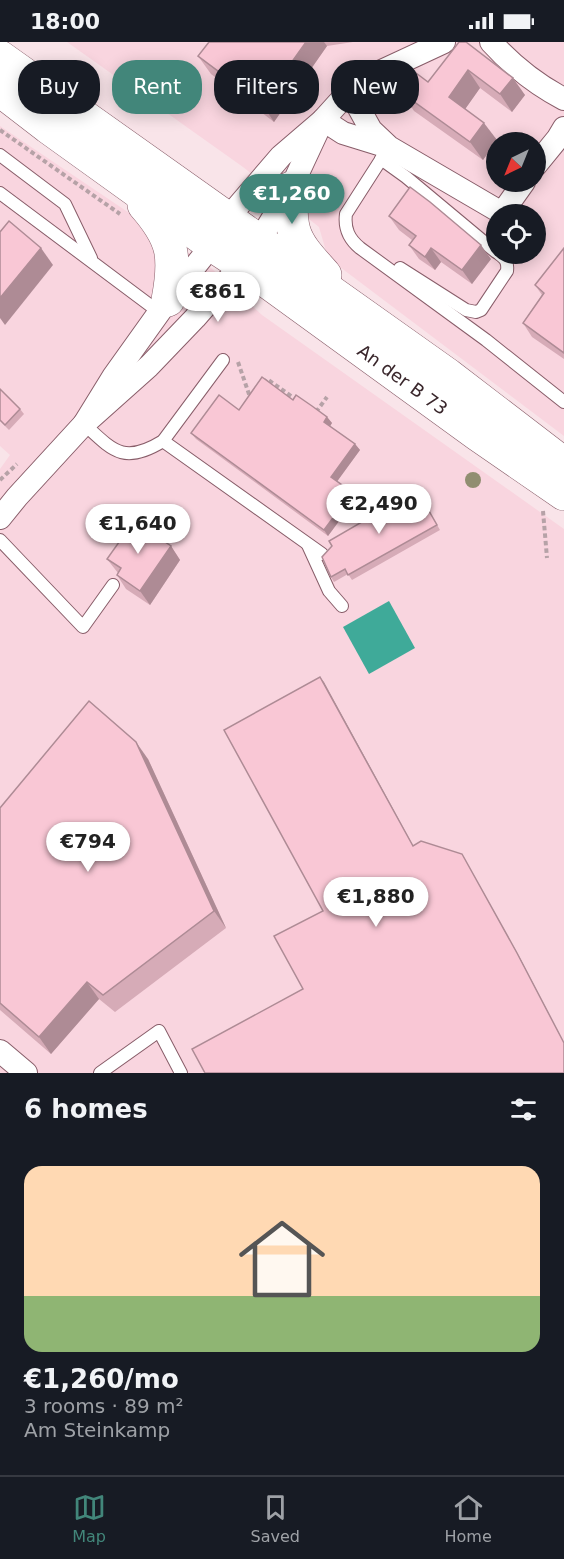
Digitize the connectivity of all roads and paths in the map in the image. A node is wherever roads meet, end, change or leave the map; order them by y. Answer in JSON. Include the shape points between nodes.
{"nodes":[{"id":1,"x":444,"y":42,"type":"edge"},
{"id":2,"x":491,"y":42,"type":"edge"},
{"id":3,"x":0,"y":57,"type":"edge"},
{"id":4,"x":405,"y":60,"type":"edge"},
{"id":5,"x":0,"y":90,"type":"edge"},
{"id":6,"x":564,"y":99,"type":"edge"},
{"id":7,"x":331,"y":112,"type":"edge"},
{"id":8,"x":362,"y":114,"type":"edge"},
{"id":9,"x":323,"y":120,"type":"junction"},
{"id":10,"x":564,"y":128,"type":"edge"},
{"id":11,"x":385,"y":153,"type":"junction"},
{"id":12,"x":546,"y":153,"type":"edge"},
{"id":13,"x":0,"y":154,"type":"edge"},
{"id":14,"x":123,"y":181,"type":"junction"},
{"id":15,"x":291,"y":188,"type":"junction"},
{"id":16,"x":517,"y":192,"type":"edge"},
{"id":17,"x":0,"y":193,"type":"edge"},
{"id":18,"x":345,"y":221,"type":"junction"},
{"id":19,"x":220,"y":232,"type":"junction"},
{"id":20,"x":486,"y":243,"type":"edge"},
{"id":21,"x":250,"y":253,"type":"junction"},
{"id":22,"x":93,"y":262,"type":"junction"},
{"id":23,"x":508,"y":264,"type":"edge"},
{"id":24,"x":348,"y":305,"type":"junction"},
{"id":25,"x":164,"y":306,"type":"junction"},
{"id":26,"x":234,"y":353,"type":"dead end"},
{"id":27,"x":223,"y":360,"type":"dead end"},
{"id":28,"x":262,"y":386,"type":"edge"},
{"id":29,"x":256,"y":394,"type":"edge"},
{"id":30,"x":327,"y":397,"type":"dead end"},
{"id":31,"x":300,"y":402,"type":"edge"},
{"id":32,"x":564,"y":402,"type":"edge"},
{"id":33,"x":316,"y":412,"type":"edge"},
{"id":34,"x":84,"y":423,"type":"junction"},
{"id":35,"x":163,"y":441,"type":"junction"},
{"id":36,"x":564,"y":464,"type":"edge"},
{"id":37,"x":553,"y":497,"type":"edge"},
{"id":38,"x":0,"y":518,"type":"edge"},
{"id":39,"x":0,"y":540,"type":"edge"},
{"id":40,"x":308,"y":544,"type":"junction"},
{"id":41,"x":322,"y":555,"type":"edge"},
{"id":42,"x":547,"y":558,"type":"dead end"},
{"id":43,"x":113,"y":585,"type":"dead end"},
{"id":44,"x":342,"y":606,"type":"dead end"},
{"id":45,"x":0,"y":1051,"type":"edge"},
{"id":46,"x":26,"y":1073,"type":"edge"},
{"id":47,"x":99,"y":1073,"type":"edge"},
{"id":48,"x":181,"y":1073,"type":"edge"}],
"edges":[{"from":1,"to":4,"type":"street"},
{"from":2,"to":6,"type":"street"},
{"from":3,"to":19,"type":"main road"},
{"from":5,"to":14,"type":"main road"},
{"from":7,"to":9,"type":"street"},
{"from":8,"to":11,"type":"street"},
{"from":9,"to":11,"type":"street"},
{"from":9,"to":15,"type":"street"},
{"from":9,"to":19,"type":"street","via":[[281,156]]},
{"from":10,"to":12,"type":"street"},
{"from":11,"to":16,"type":"street","via":[[502,213]]},
{"from":11,"to":18,"type":"lane"},
{"from":11,"to":20,"type":"lane","via":[[406,177]]},
{"from":13,"to":22,"type":"lane","via":[[65,204]]},
{"from":14,"to":19,"type":"main road"},
{"from":14,"to":25,"type":"main road","via":[[157,219],[168,240],[173,266]]},
{"from":15,"to":21,"type":"street"},
{"from":15,"to":24,"type":"main road","via":[[292,223],[297,239]]},
{"from":17,"to":22,"type":"lane"},
{"from":18,"to":23,"type":"lane","via":[[351,231],[390,260],[472,312],[481,310]]},
{"from":18,"to":32,"type":"lane","via":[[357,246]]},
{"from":19,"to":21,"type":"main road"},
{"from":19,"to":25,"type":"street"},
{"from":21,"to":24,"type":"main road","name":"An der B 73"},
{"from":21,"to":34,"type":"street","via":[[195,318]]},
{"from":21,"to":37,"type":"main road","name":"An der B 73"},
{"from":22,"to":25,"type":"lane"},
{"from":24,"to":36,"type":"main road","name":"An der B 73"},
{"from":25,"to":34,"type":"street"},
{"from":26,"to":29,"type":"path","via":[[251,401]]},
{"from":27,"to":35,"type":"lane"},
{"from":28,"to":31,"type":"path","via":[[267,379]]},
{"from":30,"to":33,"type":"path"},
{"from":34,"to":35,"type":"lane","via":[[105,444],[122,453],[140,451]]},
{"from":34,"to":38,"type":"street"},
{"from":35,"to":40,"type":"lane"},
{"from":37,"to":42,"type":"path"},
{"from":39,"to":43,"type":"lane","via":[[83,627]]},
{"from":40,"to":41,"type":"lane"},
{"from":40,"to":44,"type":"lane","via":[[329,591]]},
{"from":45,"to":46,"type":"street"},
{"from":47,"to":48,"type":"lane","via":[[159,1031]]}]}
